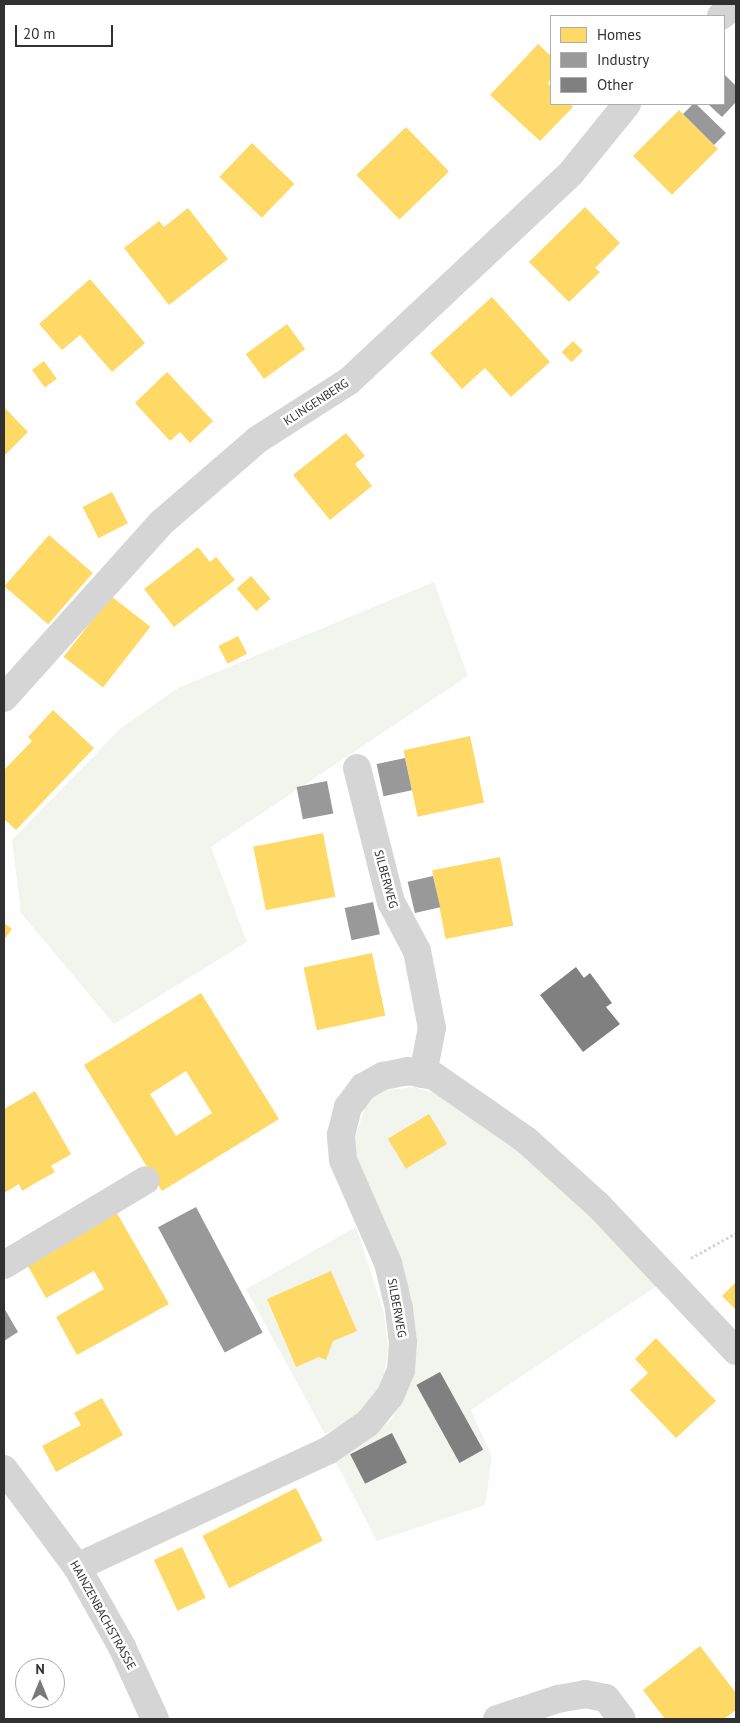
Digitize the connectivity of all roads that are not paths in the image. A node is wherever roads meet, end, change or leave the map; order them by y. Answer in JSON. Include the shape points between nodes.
{"nodes":[{"id":1,"x":736,"y":4,"type":"edge"},
{"id":2,"x":722,"y":15,"type":"edge"},
{"id":3,"x":626,"y":105,"type":"edge"},
{"id":4,"x":4,"y":698,"type":"edge"},
{"id":5,"x":358,"y":768,"type":"dead end"},
{"id":6,"x":422,"y":1074,"type":"junction"},
{"id":7,"x":146,"y":1180,"type":"dead end"},
{"id":8,"x":4,"y":1265,"type":"edge"},
{"id":9,"x":736,"y":1351,"type":"edge"},
{"id":10,"x":4,"y":1469,"type":"edge"},
{"id":11,"x":77,"y":1567,"type":"junction"},
{"id":12,"x":155,"y":1719,"type":"edge"},
{"id":13,"x":498,"y":1719,"type":"edge"},
{"id":14,"x":622,"y":1719,"type":"edge"}],
"edges":[{"from":1,"to":2,"type":"street"},
{"from":3,"to":4,"type":"street","name":"KLINGENBERG","via":[[571,173],[349,381],[257,440],[161,522]]},
{"from":5,"to":6,"type":"street","name":"SILBERWEG","via":[[390,902],[418,951],[432,1028]]},
{"from":6,"to":9,"type":"street","name":"SILBERWEG","via":[[434,1076],[526,1140],[598,1205]]},
{"from":6,"to":11,"type":"street","name":"SILBERWEG","via":[[408,1071],[382,1076],[362,1087],[348,1107],[341,1135],[343,1160],[388,1263],[399,1308],[402,1370],[390,1396],[368,1423],[329,1450]]},
{"from":7,"to":8,"type":"street"},
{"from":10,"to":11,"type":"street","name":"HAINZENBACHSTRASSE"},
{"from":11,"to":12,"type":"street","name":"HAINZENBACHSTRASSE","via":[[122,1647]]},
{"from":13,"to":14,"type":"street","via":[[558,1699],[585,1694],[606,1698]]}]}
